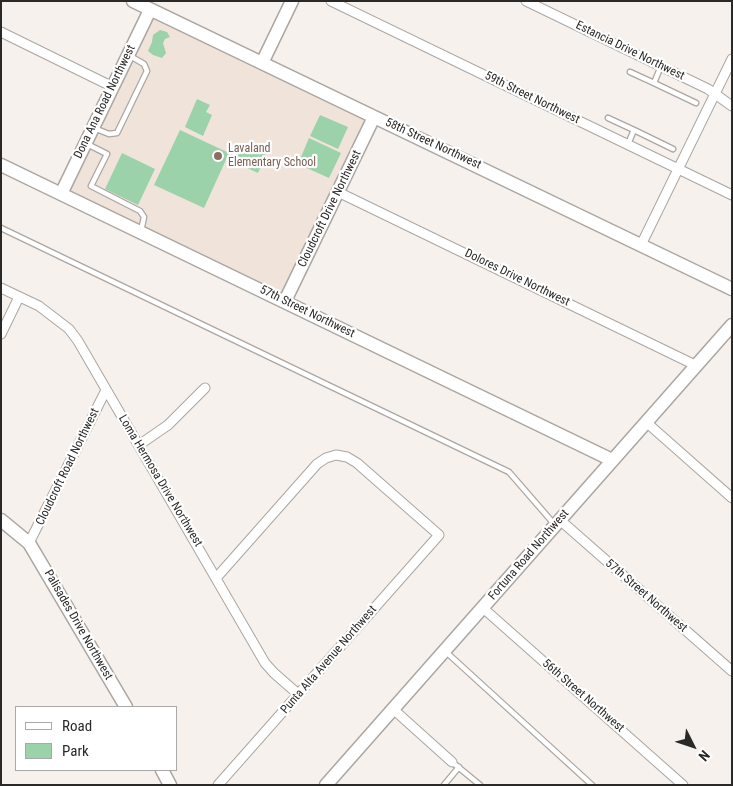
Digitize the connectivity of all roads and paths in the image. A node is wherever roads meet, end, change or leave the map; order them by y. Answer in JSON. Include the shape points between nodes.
{"nodes":[{"id":1,"x":133,"y":1,"type":"edge"},
{"id":2,"x":292,"y":1,"type":"edge"},
{"id":3,"x":331,"y":1,"type":"edge"},
{"id":4,"x":526,"y":1,"type":"edge"},
{"id":5,"x":150,"y":10,"type":"junction"},
{"id":6,"x":1,"y":32,"type":"edge"},
{"id":7,"x":128,"y":56,"type":"junction"},
{"id":8,"x":732,"y":59,"type":"edge"},
{"id":9,"x":262,"y":63,"type":"junction"},
{"id":10,"x":661,"y":66,"type":"junction"},
{"id":11,"x":630,"y":72,"type":"dead end"},
{"id":12,"x":654,"y":83,"type":"junction"},
{"id":13,"x":113,"y":87,"type":"junction"},
{"id":14,"x":715,"y":94,"type":"junction"},
{"id":15,"x":696,"y":103,"type":"dead end"},
{"id":16,"x":732,"y":106,"type":"edge"},
{"id":17,"x":374,"y":117,"type":"junction"},
{"id":18,"x":608,"y":118,"type":"dead end"},
{"id":19,"x":93,"y":128,"type":"junction"},
{"id":20,"x":634,"y":130,"type":"junction"},
{"id":21,"x":86,"y":143,"type":"junction"},
{"id":22,"x":628,"y":144,"type":"junction"},
{"id":23,"x":673,"y":149,"type":"dead end"},
{"id":24,"x":1,"y":165,"type":"edge"},
{"id":25,"x":678,"y":168,"type":"junction"},
{"id":26,"x":338,"y":192,"type":"junction"},
{"id":27,"x":61,"y":194,"type":"junction"},
{"id":28,"x":732,"y":195,"type":"edge"},
{"id":29,"x":1,"y":228,"type":"edge"},
{"id":30,"x":141,"y":232,"type":"junction"},
{"id":31,"x":641,"y":245,"type":"junction"},
{"id":32,"x":1,"y":288,"type":"edge"},
{"id":33,"x":732,"y":289,"type":"edge"},
{"id":34,"x":19,"y":297,"type":"junction"},
{"id":35,"x":285,"y":301,"type":"junction"},
{"id":36,"x":730,"y":330,"type":"edge"},
{"id":37,"x":1,"y":334,"type":"edge"},
{"id":38,"x":695,"y":365,"type":"junction"},
{"id":39,"x":205,"y":388,"type":"dead end"},
{"id":40,"x":106,"y":390,"type":"junction"},
{"id":41,"x":646,"y":422,"type":"junction"},
{"id":42,"x":139,"y":445,"type":"junction"},
{"id":43,"x":612,"y":460,"type":"junction"},
{"id":44,"x":732,"y":498,"type":"edge"},
{"id":45,"x":1,"y":520,"type":"edge"},
{"id":46,"x":558,"y":522,"type":"junction"},
{"id":47,"x":29,"y":543,"type":"junction"},
{"id":48,"x":217,"y":578,"type":"junction"},
{"id":49,"x":483,"y":608,"type":"junction"},
{"id":50,"x":445,"y":651,"type":"junction"},
{"id":51,"x":732,"y":671,"type":"edge"},
{"id":52,"x":298,"y":694,"type":"junction"},
{"id":53,"x":125,"y":706,"type":"edge"},
{"id":54,"x":393,"y":709,"type":"junction"},
{"id":55,"x":456,"y":764,"type":"junction"},
{"id":56,"x":163,"y":771,"type":"edge"},
{"id":57,"x":446,"y":784,"type":"edge"},
{"id":58,"x":170,"y":785,"type":"edge"},
{"id":59,"x":218,"y":785,"type":"edge"},
{"id":60,"x":326,"y":785,"type":"edge"},
{"id":61,"x":480,"y":785,"type":"edge"},
{"id":62,"x":592,"y":785,"type":"edge"},
{"id":63,"x":684,"y":785,"type":"edge"}],
"edges":[{"from":1,"to":5,"type":"street","name":"58th Street Northwest"},
{"from":2,"to":9,"type":"street"},
{"from":3,"to":22,"type":"street","name":"59th Street Northwest"},
{"from":4,"to":10,"type":"street","name":"Estancia Drive Northwest"},
{"from":5,"to":7,"type":"street","name":"Dona Ana Road Northwest"},
{"from":5,"to":9,"type":"street","name":"58th Street Northwest"},
{"from":6,"to":13,"type":"street"},
{"from":7,"to":13,"type":"street","name":"Dona Ana Road Northwest"},
{"from":7,"to":19,"type":"lane","via":[[144,64],[147,71],[117,133],[113,135]]},
{"from":8,"to":14,"type":"street"},
{"from":9,"to":17,"type":"street","name":"58th Street Northwest"},
{"from":10,"to":12,"type":"lane"},
{"from":10,"to":14,"type":"street","name":"Estancia Drive Northwest"},
{"from":11,"to":12,"type":"lane"},
{"from":12,"to":15,"type":"lane"},
{"from":13,"to":19,"type":"street","name":"Dona Ana Road Northwest"},
{"from":14,"to":16,"type":"street","name":"Estancia Drive Northwest"},
{"from":14,"to":25,"type":"street"},
{"from":17,"to":26,"type":"street","name":"Cloudcroft Drive Northwest"},
{"from":17,"to":31,"type":"street","name":"58th Street Northwest"},
{"from":18,"to":20,"type":"lane"},
{"from":19,"to":21,"type":"street","name":"Dona Ana Road Northwest"},
{"from":20,"to":22,"type":"lane"},
{"from":20,"to":23,"type":"lane"},
{"from":21,"to":27,"type":"street","name":"Dona Ana Road Northwest"},
{"from":21,"to":30,"type":"lane","via":[[107,154],[91,186],[140,211],[144,217]]},
{"from":22,"to":25,"type":"street","name":"59th Street Northwest"},
{"from":24,"to":27,"type":"street","name":"57th Street Northwest"},
{"from":25,"to":28,"type":"street","name":"59th Street Northwest"},
{"from":25,"to":31,"type":"street"},
{"from":26,"to":35,"type":"street","name":"Cloudcroft Drive Northwest"},
{"from":26,"to":38,"type":"street","name":"Dolores Drive Northwest"},
{"from":27,"to":30,"type":"street","name":"57th Street Northwest"},
{"from":29,"to":46,"type":"lane","via":[[509,472]]},
{"from":30,"to":35,"type":"street","name":"57th Street Northwest"},
{"from":31,"to":33,"type":"street","name":"58th Street Northwest"},
{"from":32,"to":34,"type":"street","name":"Loma Hermosa Drive Northwest"},
{"from":34,"to":37,"type":"street"},
{"from":34,"to":40,"type":"street","name":"Loma Hermosa Drive Northwest","via":[[39,306],[69,329]]},
{"from":35,"to":43,"type":"street","name":"57th Street Northwest"},
{"from":36,"to":38,"type":"street","name":"Fortuna Road Northwest"},
{"from":38,"to":41,"type":"street","name":"Fortuna Road Northwest"},
{"from":39,"to":42,"type":"street","via":[[168,425]]},
{"from":40,"to":42,"type":"street","name":"Loma Hermosa Drive Northwest"},
{"from":40,"to":47,"type":"street","name":"Cloudcroft Road Northwest"},
{"from":41,"to":43,"type":"street","name":"Fortuna Road Northwest"},
{"from":41,"to":44,"type":"street"},
{"from":42,"to":48,"type":"street","name":"Loma Hermosa Drive Northwest"},
{"from":43,"to":46,"type":"street","name":"Fortuna Road Northwest"},
{"from":45,"to":47,"type":"street","name":"Palisades Drive Northwest"},
{"from":46,"to":49,"type":"street","name":"Fortuna Road Northwest"},
{"from":46,"to":51,"type":"street","name":"57th Street Northwest"},
{"from":47,"to":53,"type":"street","name":"Palisades Drive Northwest"},
{"from":48,"to":52,"type":"street","name":"Loma Hermosa Drive Northwest","via":[[265,662]]},
{"from":48,"to":52,"type":"street","name":"Punta Alta Avenue Northwest","via":[[317,464],[336,455],[357,462],[439,535]]},
{"from":49,"to":50,"type":"street","name":"Fortuna Road Northwest"},
{"from":49,"to":63,"type":"street","name":"56th Street Northwest"},
{"from":50,"to":54,"type":"street","name":"Fortuna Road Northwest"},
{"from":50,"to":62,"type":"lane"},
{"from":52,"to":59,"type":"street","name":"Punta Alta Avenue Northwest"},
{"from":54,"to":55,"type":"street"},
{"from":54,"to":60,"type":"street","name":"Fortuna Road Northwest"},
{"from":55,"to":57,"type":"lane"},
{"from":55,"to":61,"type":"lane"},
{"from":56,"to":58,"type":"street"}]}
